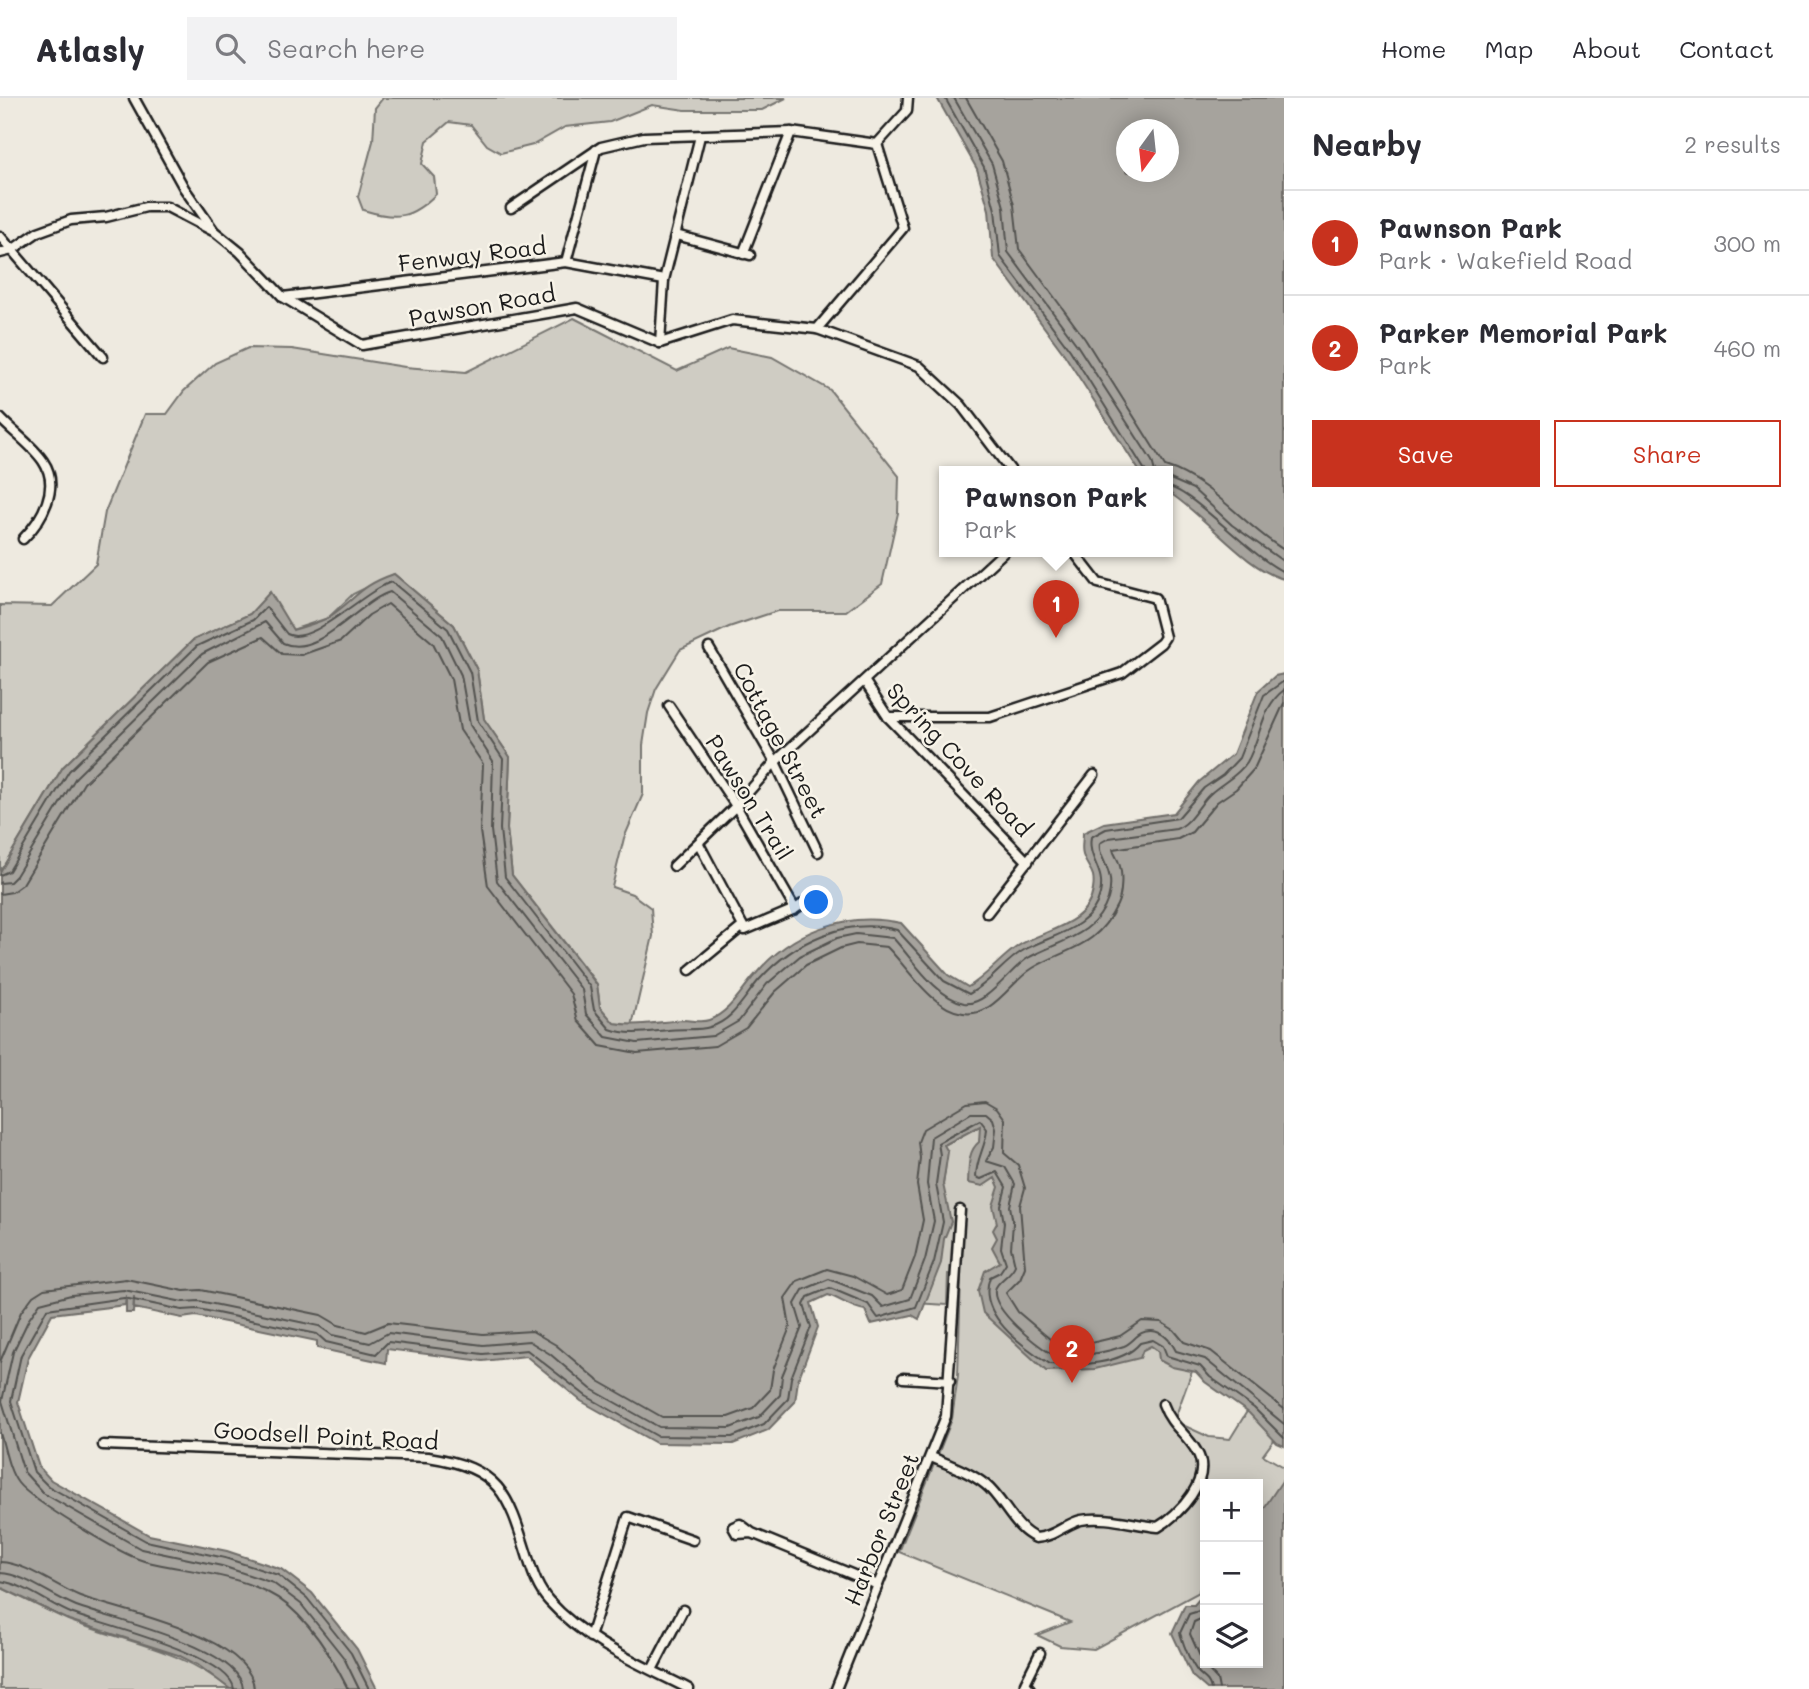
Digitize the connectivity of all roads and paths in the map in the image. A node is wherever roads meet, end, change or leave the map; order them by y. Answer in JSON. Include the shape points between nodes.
{"nodes":[{"id":1,"x":134,"y":98,"type":"edge"},
{"id":2,"x":908,"y":98,"type":"edge"},
{"id":3,"x":791,"y":132,"type":"junction"},
{"id":4,"x":700,"y":136,"type":"junction"},
{"id":5,"x":877,"y":144,"type":"junction"},
{"id":6,"x":596,"y":150,"type":"junction"},
{"id":7,"x":511,"y":208,"type":"dead end"},
{"id":8,"x":214,"y":231,"type":"junction"},
{"id":9,"x":677,"y":235,"type":"junction"},
{"id":10,"x":0,"y":236,"type":"edge"},
{"id":11,"x":12,"y":250,"type":"junction"},
{"id":12,"x":0,"y":253,"type":"edge"},
{"id":13,"x":566,"y":262,"type":"junction"},
{"id":14,"x":664,"y":280,"type":"junction"},
{"id":15,"x":283,"y":297,"type":"junction"},
{"id":16,"x":817,"y":329,"type":"junction"},
{"id":17,"x":660,"y":343,"type":"junction"},
{"id":18,"x":103,"y":357,"type":"dead end"},
{"id":19,"x":0,"y":418,"type":"edge"},
{"id":20,"x":1007,"y":466,"type":"edge"},
{"id":21,"x":23,"y":539,"type":"dead end"},
{"id":22,"x":999,"y":557,"type":"edge"},
{"id":23,"x":1078,"y":557,"type":"edge"},
{"id":24,"x":709,"y":648,"type":"dead end"},
{"id":25,"x":865,"y":682,"type":"junction"},
{"id":26,"x":669,"y":706,"type":"dead end"},
{"id":27,"x":888,"y":717,"type":"junction"},
{"id":28,"x":775,"y":762,"type":"junction"},
{"id":29,"x":1094,"y":775,"type":"dead end"},
{"id":30,"x":736,"y":806,"type":"junction"},
{"id":31,"x":699,"y":844,"type":"junction"},
{"id":32,"x":818,"y":852,"type":"dead end"},
{"id":33,"x":1028,"y":862,"type":"junction"},
{"id":34,"x":674,"y":866,"type":"dead end"},
{"id":35,"x":819,"y":893,"type":"dead end"},
{"id":36,"x":795,"y":909,"type":"junction"},
{"id":37,"x":987,"y":913,"type":"dead end"},
{"id":38,"x":742,"y":927,"type":"junction"},
{"id":39,"x":690,"y":970,"type":"dead end"},
{"id":40,"x":960,"y":1210,"type":"dead end"},
{"id":41,"x":903,"y":1378,"type":"dead end"},
{"id":42,"x":950,"y":1381,"type":"junction"},
{"id":43,"x":1163,"y":1404,"type":"dead end"},
{"id":44,"x":103,"y":1444,"type":"dead end"},
{"id":45,"x":932,"y":1457,"type":"junction"},
{"id":46,"x":752,"y":1533,"type":"dead end"},
{"id":47,"x":692,"y":1540,"type":"dead end"},
{"id":48,"x":878,"y":1585,"type":"junction"},
{"id":49,"x":683,"y":1610,"type":"dead end"},
{"id":50,"x":590,"y":1637,"type":"junction"},
{"id":51,"x":1040,"y":1653,"type":"dead end"},
{"id":52,"x":652,"y":1670,"type":"junction"},
{"id":53,"x":689,"y":1689,"type":"edge"},
{"id":54,"x":836,"y":1689,"type":"edge"},
{"id":55,"x":1030,"y":1689,"type":"edge"}],
"edges":[{"from":1,"to":8,"type":"street","name":"Pawson Road","via":[[184,188]]},
{"from":2,"to":5,"type":"street","via":[[907,111]]},
{"from":3,"to":4,"type":"street"},
{"from":3,"to":5,"type":"street"},
{"from":3,"to":9,"type":"street","via":[[747,254]]},
{"from":4,"to":6,"type":"street","via":[[644,137]]},
{"from":4,"to":9,"type":"street"},
{"from":5,"to":16,"type":"street","via":[[903,228]]},
{"from":6,"to":7,"type":"street"},
{"from":6,"to":13,"type":"street"},
{"from":8,"to":11,"type":"street","via":[[167,207],[146,207],[71,220],[38,232]]},
{"from":8,"to":15,"type":"street","name":"Pawson Road"},
{"from":9,"to":14,"type":"street"},
{"from":10,"to":11,"type":"street"},
{"from":11,"to":12,"type":"street"},
{"from":11,"to":18,"type":"street"},
{"from":13,"to":14,"type":"street","name":"Fenway Road"},
{"from":13,"to":15,"type":"street","name":"Fenway Road"},
{"from":14,"to":17,"type":"street"},
{"from":15,"to":17,"type":"street","name":"Pawson Road","via":[[362,345],[577,308]]},
{"from":16,"to":17,"type":"street","via":[[732,320]]},
{"from":16,"to":20,"type":"street","via":[[919,366],[961,405]]},
{"from":19,"to":21,"type":"street","via":[[43,461],[49,476],[44,512]]},
{"from":22,"to":25,"type":"street"},
{"from":23,"to":27,"type":"street","via":[[1098,583],[1155,598],[1165,637],[1161,643],[1122,673],[990,717]]},
{"from":24,"to":28,"type":"street","name":"Cottage Street"},
{"from":25,"to":27,"type":"street","name":"Spring Cove Road"},
{"from":25,"to":28,"type":"street"},
{"from":26,"to":30,"type":"street","name":"Pawson Trail"},
{"from":27,"to":33,"type":"street","name":"Spring Cove Road"},
{"from":28,"to":30,"type":"street"},
{"from":28,"to":32,"type":"street","name":"Cottage Street"},
{"from":29,"to":33,"type":"street"},
{"from":30,"to":31,"type":"street"},
{"from":30,"to":36,"type":"street","name":"Pawson Trail"},
{"from":31,"to":34,"type":"street"},
{"from":31,"to":38,"type":"street"},
{"from":33,"to":37,"type":"street"},
{"from":35,"to":36,"type":"street"},
{"from":36,"to":38,"type":"street","via":[[745,930]]},
{"from":38,"to":39,"type":"street"},
{"from":40,"to":42,"type":"street","name":"Harbor Street"},
{"from":41,"to":42,"type":"street"},
{"from":42,"to":45,"type":"street","name":"Harbor Street","via":[[946,1416]]},
{"from":43,"to":45,"type":"street","via":[[1170,1422],[1196,1449],[1200,1461],[1187,1502],[1158,1527],[1079,1520],[1036,1538],[1024,1531],[987,1486]]},
{"from":44,"to":50,"type":"street","name":"Goodsell Point Road","via":[[428,1457],[464,1466],[504,1492],[543,1593]]},
{"from":45,"to":48,"type":"street","name":"Harbor Street"},
{"from":46,"to":48,"type":"street"},
{"from":47,"to":50,"type":"street","via":[[628,1517]]},
{"from":48,"to":54,"type":"street","name":"Harbor Street"},
{"from":49,"to":52,"type":"street"},
{"from":50,"to":52,"type":"street","name":"Goodsell Point Road"},
{"from":51,"to":55,"type":"street","via":[[1025,1683]]},
{"from":52,"to":53,"type":"street","name":"Goodsell Point Road"}]}
